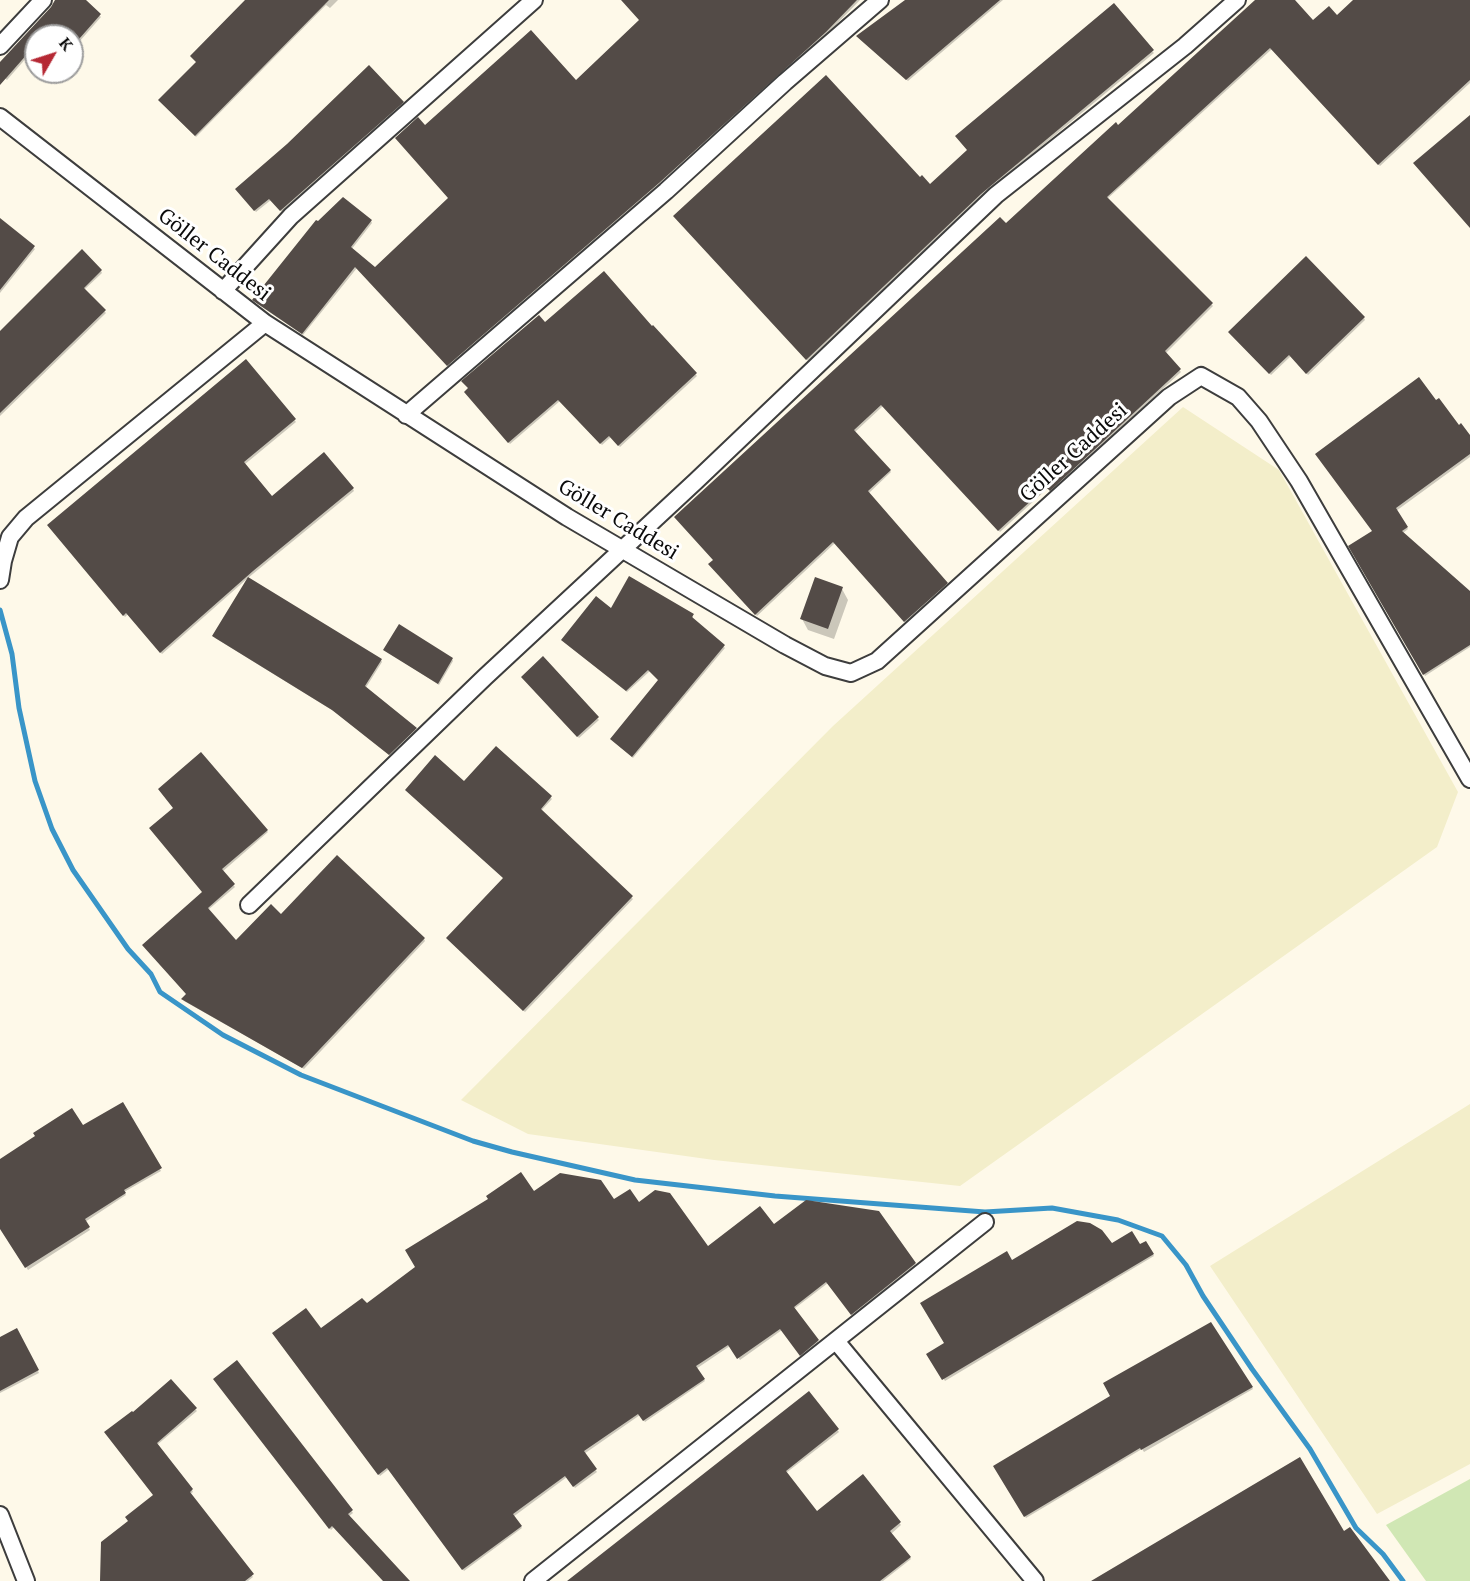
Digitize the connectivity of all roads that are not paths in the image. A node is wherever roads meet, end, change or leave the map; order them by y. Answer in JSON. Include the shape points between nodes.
{"nodes":[{"id":1,"x":43,"y":0,"type":"edge"},
{"id":2,"x":534,"y":0,"type":"edge"},
{"id":3,"x":880,"y":0,"type":"edge"},
{"id":4,"x":1237,"y":0,"type":"edge"},
{"id":5,"x":0,"y":46,"type":"edge"},
{"id":6,"x":0,"y":117,"type":"edge"},
{"id":7,"x":223,"y":291,"type":"junction"},
{"id":8,"x":265,"y":323,"type":"junction"},
{"id":9,"x":406,"y":415,"type":"junction"},
{"id":10,"x":622,"y":549,"type":"junction"},
{"id":11,"x":0,"y":580,"type":"edge"},
{"id":12,"x":1470,"y":778,"type":"edge"},
{"id":13,"x":249,"y":905,"type":"dead end"},
{"id":14,"x":985,"y":1222,"type":"dead end"},
{"id":15,"x":836,"y":1341,"type":"junction"},
{"id":16,"x":0,"y":1515,"type":"edge"},
{"id":17,"x":26,"y":1581,"type":"edge"},
{"id":18,"x":533,"y":1581,"type":"edge"},
{"id":19,"x":1035,"y":1581,"type":"edge"}],
"edges":[{"from":1,"to":5,"type":"street"},
{"from":2,"to":7,"type":"street","via":[[291,216]]},
{"from":3,"to":9,"type":"street"},
{"from":4,"to":10,"type":"street","via":[[1185,46],[996,195]]},
{"from":6,"to":7,"type":"street","name":"Göller Caddesi"},
{"from":7,"to":8,"type":"street","name":"Göller Caddesi"},
{"from":8,"to":9,"type":"street","name":"Göller Caddesi"},
{"from":8,"to":11,"type":"street","via":[[26,518],[10,537]]},
{"from":9,"to":10,"type":"street","name":"Göller Caddesi"},
{"from":10,"to":12,"type":"street","name":"Göller Caddesi","via":[[785,645],[825,666],[851,672],[877,662],[1169,397],[1202,376],[1238,397],[1259,421],[1299,481]]},
{"from":10,"to":13,"type":"street"},
{"from":14,"to":15,"type":"street"},
{"from":15,"to":18,"type":"street"},
{"from":15,"to":19,"type":"street"},
{"from":16,"to":17,"type":"street"}]}
